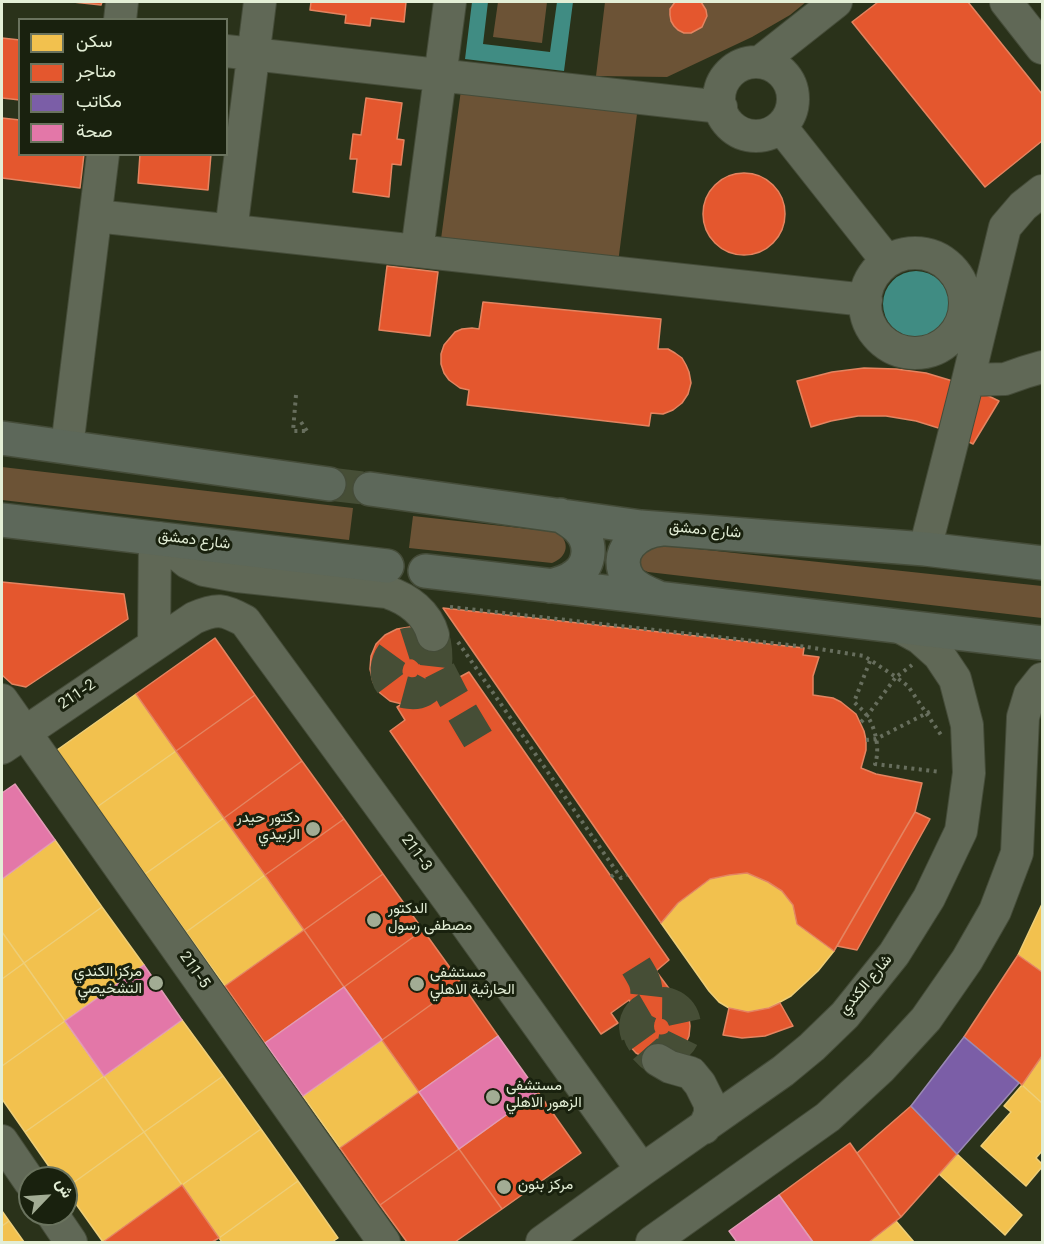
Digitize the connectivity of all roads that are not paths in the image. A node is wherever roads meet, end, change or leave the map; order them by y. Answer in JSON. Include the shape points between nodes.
{"nodes":[{"id":1,"x":122,"y":2,"type":"edge"},
{"id":2,"x":260,"y":2,"type":"edge"},
{"id":3,"x":450,"y":2,"type":"edge"},
{"id":4,"x":836,"y":2,"type":"edge"},
{"id":5,"x":1006,"y":2,"type":"edge"},
{"id":6,"x":120,"y":18,"type":"edge"},
{"id":7,"x":1042,"y":48,"type":"edge"},
{"id":8,"x":240,"y":52,"type":"edge"},
{"id":9,"x":759,"y":62,"type":"junction"},
{"id":10,"x":440,"y":75,"type":"junction"},
{"id":11,"x":721,"y":107,"type":"junction"},
{"id":12,"x":781,"y":127,"type":"junction"},
{"id":13,"x":103,"y":156,"type":"edge"},
{"id":14,"x":1042,"y":191,"type":"edge"},
{"id":15,"x":96,"y":216,"type":"junction"},
{"id":16,"x":231,"y":231,"type":"junction"},
{"id":17,"x":417,"y":251,"type":"junction"},
{"id":18,"x":887,"y":261,"type":"junction"},
{"id":19,"x":866,"y":300,"type":"junction"},
{"id":20,"x":1042,"y":367,"type":"edge"},
{"id":21,"x":968,"y":380,"type":"junction"},
{"id":22,"x":2,"y":438,"type":"edge"},
{"id":23,"x":67,"y":447,"type":"junction"},
{"id":24,"x":329,"y":484,"type":"tunnel mouth"},
{"id":25,"x":370,"y":489,"type":"tunnel mouth"},
{"id":26,"x":560,"y":515,"type":"junction"},
{"id":27,"x":2,"y":520,"type":"edge"},
{"id":28,"x":663,"y":529,"type":"junction"},
{"id":29,"x":156,"y":538,"type":"junction"},
{"id":30,"x":924,"y":549,"type":"junction"},
{"id":31,"x":1042,"y":563,"type":"edge"},
{"id":32,"x":387,"y":566,"type":"dead end"},
{"id":33,"x":425,"y":571,"type":"dead end"},
{"id":34,"x":550,"y":586,"type":"junction"},
{"id":35,"x":664,"y":599,"type":"junction"},
{"id":36,"x":442,"y":624,"type":"road end"},
{"id":37,"x":898,"y":626,"type":"junction"},
{"id":38,"x":1042,"y":643,"type":"edge"},
{"id":39,"x":154,"y":644,"type":"junction"},
{"id":40,"x":1042,"y":679,"type":"edge"},
{"id":41,"x":2,"y":700,"type":"edge"},
{"id":42,"x":13,"y":740,"type":"edge"},
{"id":43,"x":1030,"y":855,"type":"edge"},
{"id":44,"x":658,"y":1060,"type":"tunnel mouth"},
{"id":45,"x":704,"y":1128,"type":"junction"},
{"id":46,"x":2,"y":1141,"type":"edge"},
{"id":47,"x":19,"y":1166,"type":"edge"},
{"id":48,"x":642,"y":1170,"type":"junction"},
{"id":49,"x":60,"y":1226,"type":"edge"},
{"id":50,"x":566,"y":1233,"type":"edge"},
{"id":51,"x":687,"y":1233,"type":"edge"},
{"id":52,"x":71,"y":1242,"type":"edge"},
{"id":53,"x":384,"y":1242,"type":"edge"},
{"id":54,"x":542,"y":1242,"type":"edge"},
{"id":55,"x":652,"y":1242,"type":"edge"}],
"edges":[{"from":1,"to":6,"type":"street"},
{"from":2,"to":8,"type":"street"},
{"from":3,"to":10,"type":"street"},
{"from":4,"to":9,"type":"street"},
{"from":5,"to":7,"type":"street"},
{"from":8,"to":10,"type":"street"},
{"from":8,"to":16,"type":"street"},
{"from":9,"to":11,"type":"street","via":[[742,65],[727,76],[721,87]]},
{"from":9,"to":12,"type":"street","via":[[782,72],[793,93],[791,112]]},
{"from":10,"to":11,"type":"street"},
{"from":10,"to":17,"type":"street"},
{"from":11,"to":12,"type":"street","via":[[727,121],[747,135],[759,136]]},
{"from":12,"to":18,"type":"street"},
{"from":13,"to":15,"type":"street"},
{"from":14,"to":21,"type":"street","via":[[1005,227]]},
{"from":15,"to":16,"type":"street"},
{"from":15,"to":23,"type":"street"},
{"from":16,"to":17,"type":"street"},
{"from":17,"to":19,"type":"street"},
{"from":18,"to":19,"type":"street","via":[[874,273]]},
{"from":18,"to":19,"type":"street","via":[[900,255],[927,254],[951,269],[961,284],[965,301],[955,334],[926,352],[892,348],[868,323]]},
{"from":20,"to":21,"type":"street","via":[[1005,379]]},
{"from":21,"to":30,"type":"street"},
{"from":22,"to":23,"type":"main road"},
{"from":23,"to":24,"type":"main road"},
{"from":25,"to":26,"type":"main road","name":"شارع دمشق"},
{"from":26,"to":28,"type":"main road","name":"شارع دمشق"},
{"from":26,"to":34,"type":"main road","via":[[581,531],[588,553],[585,565],[575,577]]},
{"from":27,"to":29,"type":"main road","name":"شارع دمشق"},
{"from":28,"to":30,"type":"main road","name":"شارع دمشق"},
{"from":28,"to":35,"type":"main road","via":[[638,536],[630,544],[624,562],[634,585]]},
{"from":29,"to":32,"type":"main road","name":"شارع دمشق"},
{"from":29,"to":36,"type":"street","via":[[204,570],[387,592],[415,607],[427,620]]},
{"from":29,"to":39,"type":"street"},
{"from":30,"to":31,"type":"main road","name":"شارع دمشق"},
{"from":33,"to":34,"type":"main road"},
{"from":34,"to":35,"type":"main road"},
{"from":35,"to":37,"type":"main road"},
{"from":37,"to":38,"type":"main road"},
{"from":37,"to":45,"type":"street","name":"شارع الكندي","via":[[939,655],[955,679],[967,725],[969,772],[962,831],[929,898],[894,954],[845,1015],[783,1071]]},
{"from":39,"to":42,"type":"street","name":"211-2"},
{"from":39,"to":48,"type":"street","name":"211-3","via":[[204,613],[218,610],[245,621]]},
{"from":40,"to":43,"type":"street","via":[[1030,694],[1023,717]]},
{"from":41,"to":42,"type":"street","name":"211-5"},
{"from":42,"to":53,"type":"street","name":"211-5"},
{"from":43,"to":51,"type":"street","via":[[967,960],[926,1019],[828,1117]]},
{"from":44,"to":45,"type":"street","via":[[690,1073],[700,1084],[710,1104]]},
{"from":45,"to":48,"type":"street","name":"شارع الكندي"},
{"from":46,"to":47,"type":"street"},
{"from":48,"to":50,"type":"street","name":"شارع الكندي"},
{"from":49,"to":52,"type":"street"},
{"from":50,"to":54,"type":"street","name":"شارع الكندي"},
{"from":51,"to":55,"type":"street"}]}
